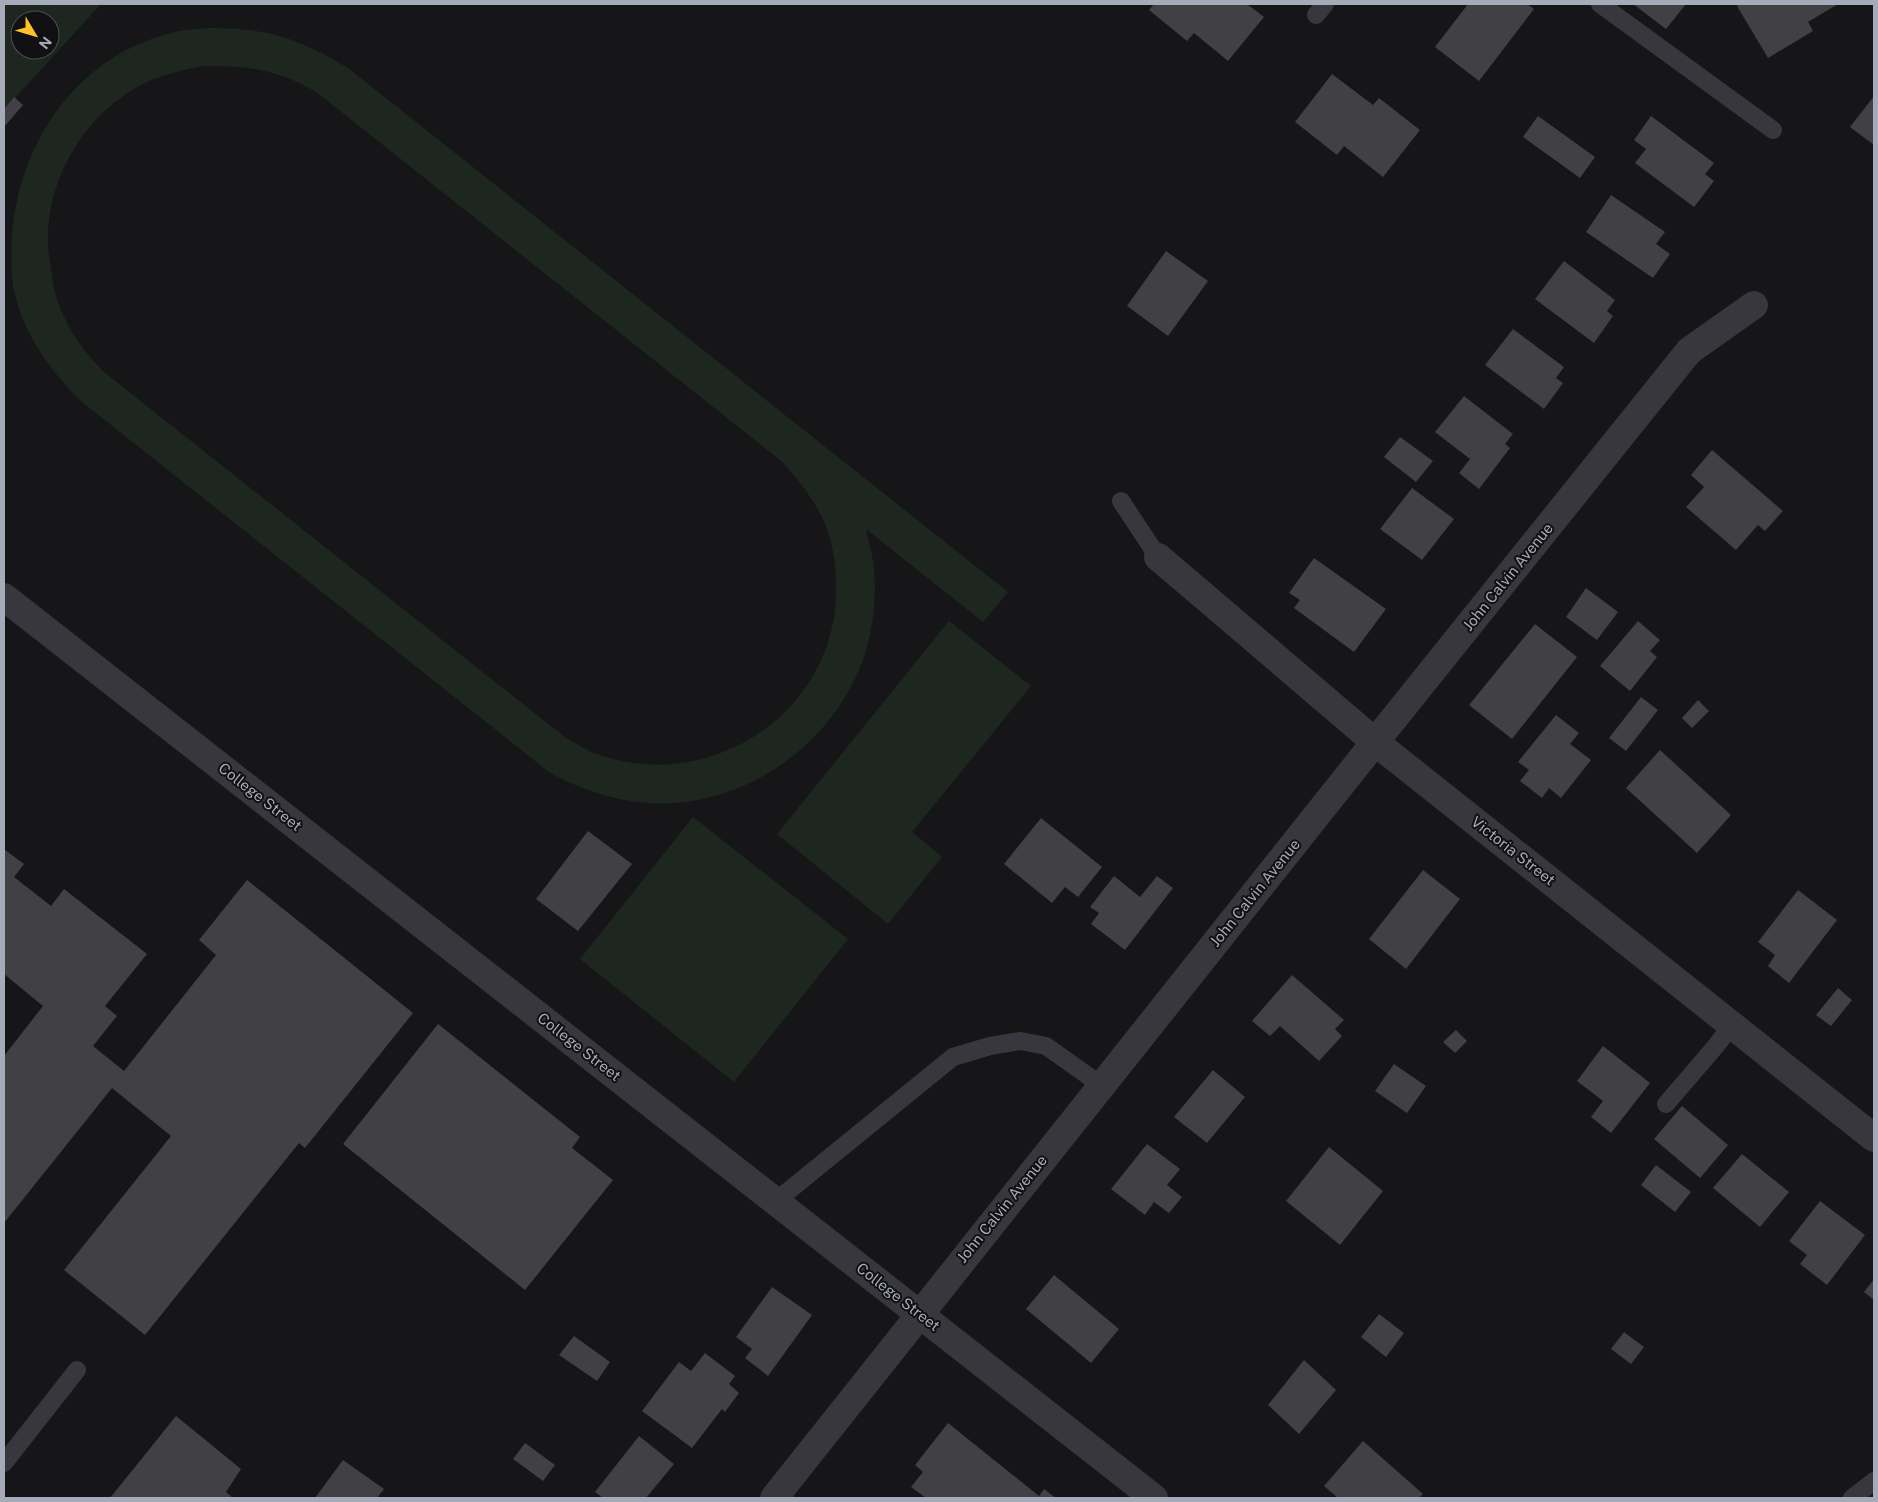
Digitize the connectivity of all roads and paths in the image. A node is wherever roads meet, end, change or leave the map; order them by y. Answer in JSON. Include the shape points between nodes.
{"nodes":[{"id":1,"x":1600,"y":4,"type":"edge"},
{"id":2,"x":1773,"y":130,"type":"dead end"},
{"id":3,"x":1754,"y":305,"type":"dead end"},
{"id":4,"x":1121,"y":501,"type":"dead end"},
{"id":5,"x":1158,"y":556,"type":"joint"},
{"id":6,"x":4,"y":596,"type":"edge"},
{"id":7,"x":1375,"y":742,"type":"junction"},
{"id":8,"x":1732,"y":1025,"type":"junction"},
{"id":9,"x":1101,"y":1085,"type":"junction"},
{"id":10,"x":1666,"y":1104,"type":"dead end"},
{"id":11,"x":1874,"y":1138,"type":"edge"},
{"id":12,"x":776,"y":1201,"type":"junction"},
{"id":13,"x":919,"y":1313,"type":"junction"},
{"id":14,"x":77,"y":1370,"type":"dead end"},
{"id":15,"x":4,"y":1463,"type":"edge"},
{"id":16,"x":1874,"y":1481,"type":"edge"},
{"id":17,"x":774,"y":1498,"type":"edge"},
{"id":18,"x":1154,"y":1498,"type":"edge"},
{"id":19,"x":1852,"y":1498,"type":"edge"}],
"edges":[{"from":1,"to":2,"type":"lane"},
{"from":3,"to":7,"type":"street","name":"John Calvin Avenue","via":[[1689,351]]},
{"from":4,"to":5,"type":"lane"},
{"from":5,"to":7,"type":"street","name":"Victoria Street"},
{"from":6,"to":12,"type":"street","name":"College Street"},
{"from":7,"to":8,"type":"street","name":"Victoria Street"},
{"from":7,"to":9,"type":"street","name":"John Calvin Avenue"},
{"from":8,"to":10,"type":"lane"},
{"from":8,"to":11,"type":"street","name":"Victoria Street"},
{"from":9,"to":12,"type":"lane","via":[[1046,1046],[1021,1041],[953,1057]]},
{"from":9,"to":13,"type":"street","name":"John Calvin Avenue"},
{"from":12,"to":13,"type":"street","name":"College Street"},
{"from":13,"to":17,"type":"street","name":"John Calvin Avenue"},
{"from":13,"to":18,"type":"street","name":"College Street"},
{"from":14,"to":15,"type":"lane"},
{"from":16,"to":19,"type":"lane"}]}
